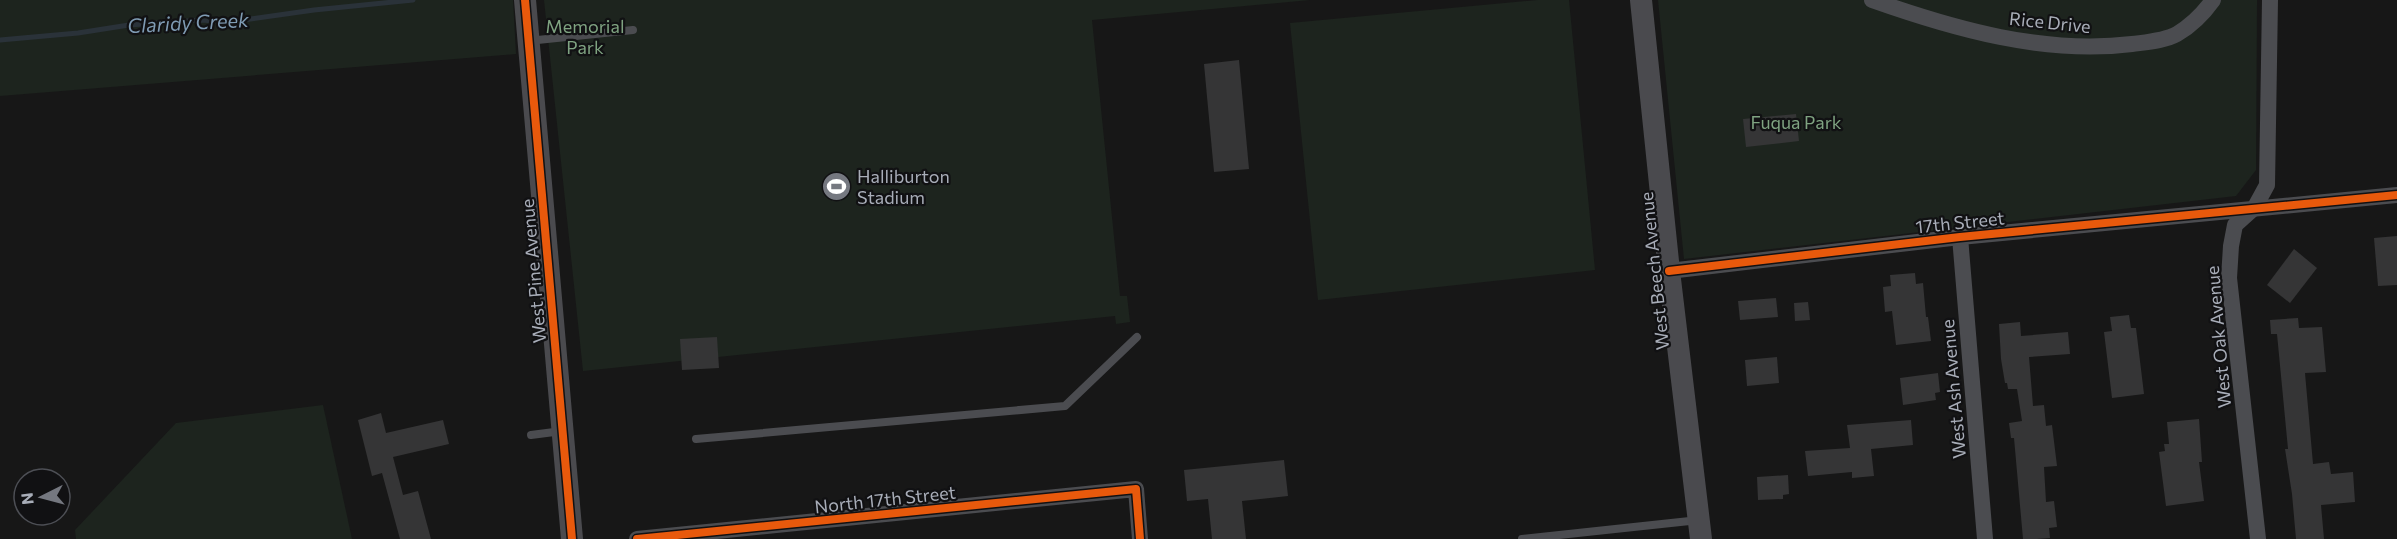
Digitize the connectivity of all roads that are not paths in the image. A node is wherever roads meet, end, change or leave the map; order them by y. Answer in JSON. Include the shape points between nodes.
{"nodes":[{"id":1,"x":525,"y":0,"type":"edge"},
{"id":2,"x":1641,"y":0,"type":"edge"},
{"id":3,"x":1872,"y":0,"type":"edge"},
{"id":4,"x":2213,"y":0,"type":"edge"},
{"id":5,"x":2270,"y":0,"type":"edge"},
{"id":6,"x":633,"y":30,"type":"dead end"},
{"id":7,"x":528,"y":41,"type":"junction"},
{"id":8,"x":2397,"y":195,"type":"edge"},
{"id":9,"x":2254,"y":207,"type":"junction"},
{"id":10,"x":1960,"y":237,"type":"junction"},
{"id":11,"x":1669,"y":271,"type":"junction"},
{"id":12,"x":1137,"y":337,"type":"dead end"},
{"id":13,"x":563,"y":431,"type":"junction"},
{"id":14,"x":531,"y":435,"type":"dead end"},
{"id":15,"x":696,"y":440,"type":"dead end"},
{"id":16,"x":1700,"y":530,"type":"edge"},
{"id":17,"x":572,"y":539,"type":"edge"},
{"id":18,"x":637,"y":539,"type":"edge"},
{"id":19,"x":1140,"y":539,"type":"edge"},
{"id":20,"x":1522,"y":539,"type":"edge"},
{"id":21,"x":1984,"y":539,"type":"edge"},
{"id":22,"x":2258,"y":539,"type":"edge"}],
"edges":[{"from":1,"to":7,"type":"street","name":"West Pine Avenue"},
{"from":2,"to":11,"type":"street","name":"West Beech Avenue"},
{"from":3,"to":4,"type":"street","name":"Rice Drive","via":[[1910,14],[2006,38],[2061,46],[2113,46],[2175,35],[2201,16]]},
{"from":5,"to":9,"type":"street","name":"West Oak Avenue","via":[[2267,185]]},
{"from":6,"to":7,"type":"lane"},
{"from":7,"to":13,"type":"street","name":"West Pine Avenue"},
{"from":8,"to":9,"type":"street"},
{"from":9,"to":10,"type":"street","name":"17th Street"},
{"from":9,"to":22,"type":"street","name":"West Oak Avenue","via":[[2235,225],[2229,278]]},
{"from":10,"to":11,"type":"street","name":"17th Street"},
{"from":10,"to":21,"type":"street","name":"West Ash Avenue"},
{"from":11,"to":16,"type":"street","name":"West Beech Avenue"},
{"from":12,"to":15,"type":"lane","via":[[1065,406]]},
{"from":13,"to":14,"type":"lane"},
{"from":13,"to":17,"type":"street","name":"West Pine Avenue"},
{"from":16,"to":20,"type":"lane"},
{"from":18,"to":19,"type":"street","name":"North 17th Street","via":[[1136,489]]}]}
